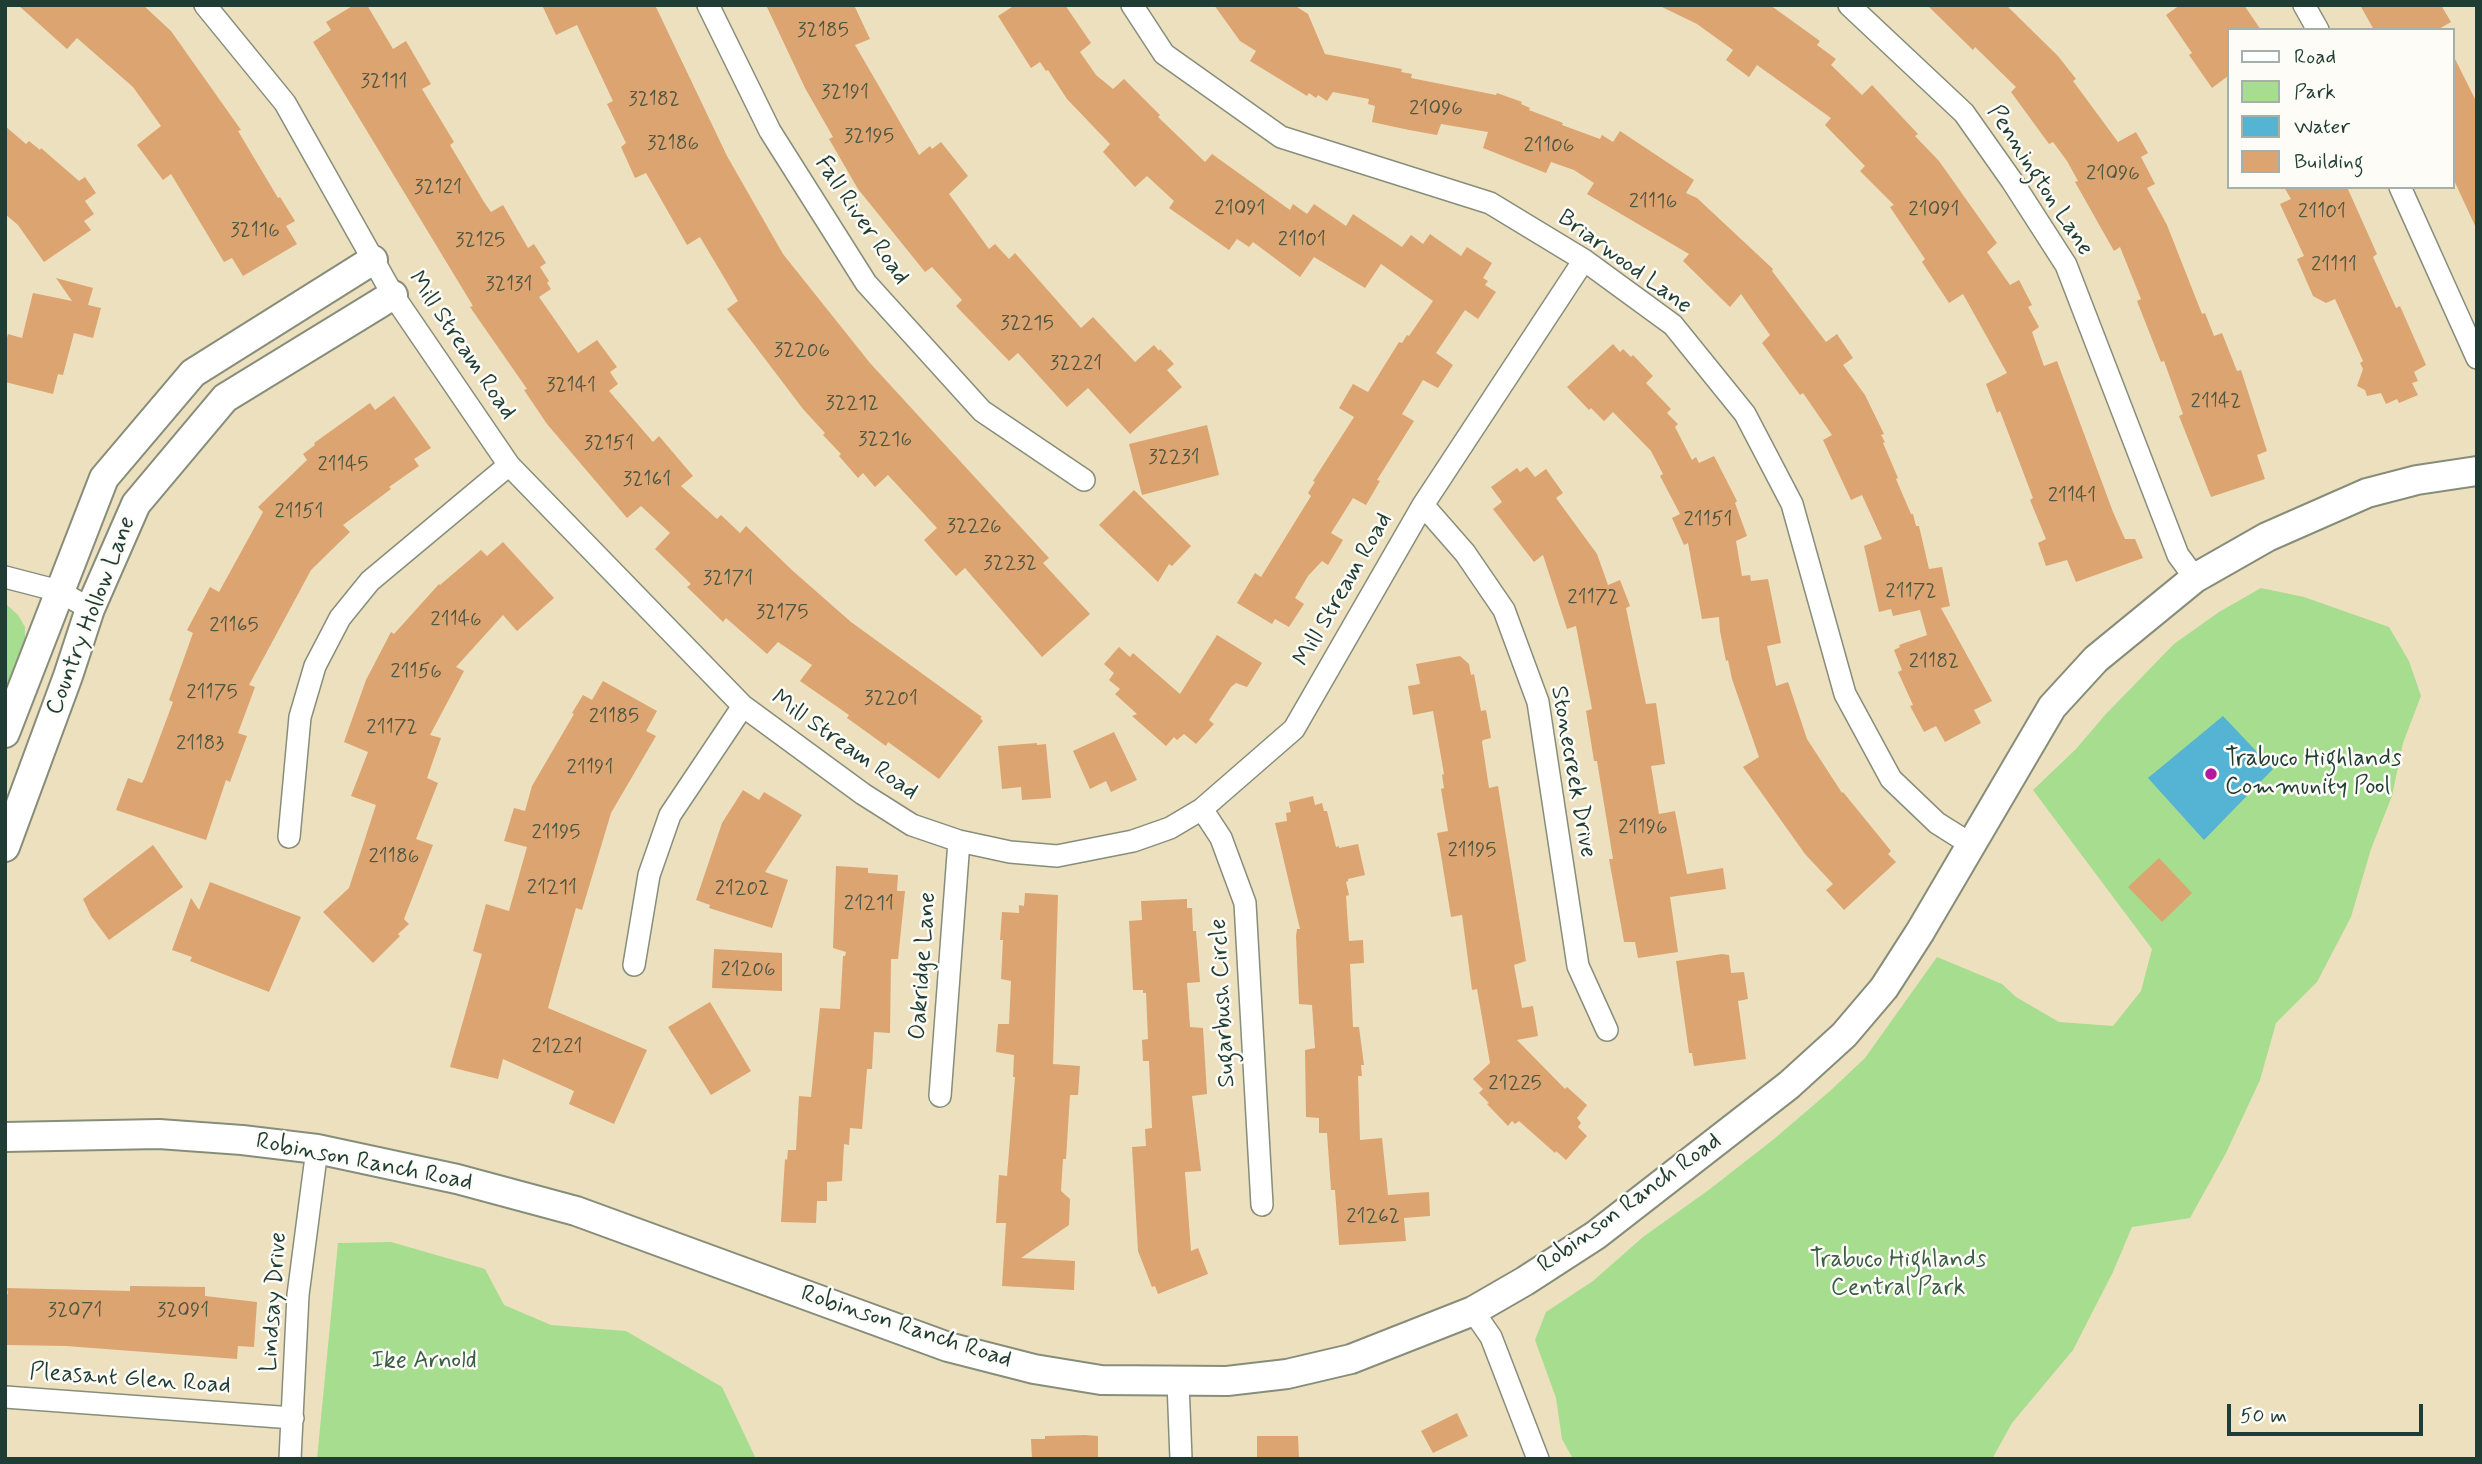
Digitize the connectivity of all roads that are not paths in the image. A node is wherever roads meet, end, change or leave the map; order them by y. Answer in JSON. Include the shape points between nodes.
{"nodes":[{"id":1,"x":205,"y":5,"type":"edge"},
{"id":2,"x":708,"y":5,"type":"edge"},
{"id":3,"x":1132,"y":5,"type":"edge"},
{"id":4,"x":1849,"y":5,"type":"edge"},
{"id":5,"x":2304,"y":5,"type":"edge"},
{"id":6,"x":2317,"y":28,"type":"edge"},
{"id":7,"x":2401,"y":189,"type":"edge"},
{"id":8,"x":373,"y":260,"type":"junction"},
{"id":9,"x":1584,"y":260,"type":"junction"},
{"id":10,"x":393,"y":295,"type":"junction"},
{"id":11,"x":2477,"y":358,"type":"edge"},
{"id":12,"x":509,"y":465,"type":"junction"},
{"id":13,"x":2477,"y":471,"type":"edge"},
{"id":14,"x":1084,"y":480,"type":"dead end"},
{"id":15,"x":1423,"y":505,"type":"junction"},
{"id":16,"x":5,"y":577,"type":"edge"},
{"id":17,"x":2195,"y":578,"type":"junction"},
{"id":18,"x":60,"y":591,"type":"junction"},
{"id":19,"x":90,"y":609,"type":"junction"},
{"id":20,"x":743,"y":706,"type":"junction"},
{"id":21,"x":5,"y":733,"type":"edge"},
{"id":22,"x":1202,"y":809,"type":"junction"},
{"id":23,"x":289,"y":837,"type":"dead end"},
{"id":24,"x":959,"y":841,"type":"junction"},
{"id":25,"x":1972,"y":845,"type":"junction"},
{"id":26,"x":5,"y":847,"type":"edge"},
{"id":27,"x":634,"y":965,"type":"dead end"},
{"id":28,"x":1607,"y":1030,"type":"dead end"},
{"id":29,"x":940,"y":1096,"type":"dead end"},
{"id":30,"x":5,"y":1137,"type":"edge"},
{"id":31,"x":317,"y":1149,"type":"junction"},
{"id":32,"x":1262,"y":1205,"type":"dead end"},
{"id":33,"x":1473,"y":1311,"type":"junction"},
{"id":34,"x":1178,"y":1382,"type":"junction"},
{"id":35,"x":5,"y":1397,"type":"edge"},
{"id":36,"x":293,"y":1418,"type":"junction"},
{"id":37,"x":290,"y":1459,"type":"edge"},
{"id":38,"x":1181,"y":1459,"type":"edge"},
{"id":39,"x":1538,"y":1459,"type":"edge"}],
"edges":[{"from":1,"to":8,"type":"street","name":"Mill Stream Road","via":[[285,103]]},
{"from":2,"to":14,"type":"street","name":"Fall River Road","via":[[770,131],[866,283],[982,411]]},
{"from":3,"to":9,"type":"street","name":"Briarwood Lane","via":[[1164,54],[1281,138],[1490,203]]},
{"from":4,"to":17,"type":"street","name":"Pennington Lane","via":[[1964,113],[2066,265],[2178,555]]},
{"from":5,"to":6,"type":"street"},
{"from":7,"to":11,"type":"street"},
{"from":8,"to":10,"type":"street","name":"Mill Stream Road"},
{"from":8,"to":18,"type":"street","name":"Country Hollow Lane","via":[[193,373],[104,478]]},
{"from":9,"to":15,"type":"street","name":"Mill Stream Road"},
{"from":9,"to":25,"type":"street","name":"Briarwood Lane","via":[[1673,326],[1745,414],[1793,504],[1845,694],[1891,779],[1937,823]]},
{"from":10,"to":12,"type":"street","name":"Mill Stream Road"},
{"from":10,"to":19,"type":"street","name":"Country Hollow Lane","via":[[225,398],[136,504]]},
{"from":12,"to":20,"type":"street","name":"Mill Stream Road"},
{"from":12,"to":23,"type":"street","via":[[370,581],[340,618],[315,666],[300,717]]},
{"from":13,"to":17,"type":"street","name":"Robinson Ranch Road","via":[[2367,493],[2296,522]]},
{"from":15,"to":22,"type":"street","name":"Mill Stream Road","via":[[1294,729]]},
{"from":15,"to":28,"type":"street","name":"Stonecreek Drive","via":[[1465,553],[1504,610],[1538,702],[1578,966]]},
{"from":16,"to":18,"type":"street"},
{"from":17,"to":25,"type":"street","name":"Robinson Ranch Road","via":[[2096,659],[2052,707]]},
{"from":18,"to":19,"type":"street"},
{"from":18,"to":21,"type":"street","name":"Country Hollow Lane"},
{"from":19,"to":26,"type":"street","name":"Country Hollow Lane"},
{"from":20,"to":24,"type":"street","name":"Mill Stream Road","via":[[912,825]]},
{"from":20,"to":27,"type":"street","via":[[670,815],[649,875]]},
{"from":22,"to":24,"type":"street","name":"Mill Stream Road","via":[[1170,828],[1133,841],[1058,856]]},
{"from":22,"to":32,"type":"street","name":"Sugarbush Circle","via":[[1222,838],[1245,903]]},
{"from":24,"to":29,"type":"street","name":"Oakridge Lane"},
{"from":25,"to":33,"type":"street","name":"Robinson Ranch Road","via":[[1884,988],[1844,1035],[1789,1085],[1597,1235]]},
{"from":30,"to":31,"type":"street","name":"Robinson Ranch Road","via":[[159,1134]]},
{"from":31,"to":34,"type":"street","name":"Robinson Ranch Road","via":[[576,1211],[960,1350],[1101,1380]]},
{"from":31,"to":36,"type":"street","name":"Lindsay Drive","via":[[298,1295]]},
{"from":33,"to":34,"type":"street","name":"Robinson Ranch Road","via":[[1351,1359],[1287,1374]]},
{"from":33,"to":39,"type":"street","via":[[1491,1337]]},
{"from":34,"to":38,"type":"street"},
{"from":35,"to":36,"type":"street","name":"Pleasant Glen Road"},
{"from":36,"to":37,"type":"street","name":"Lindsay Drive"}]}
